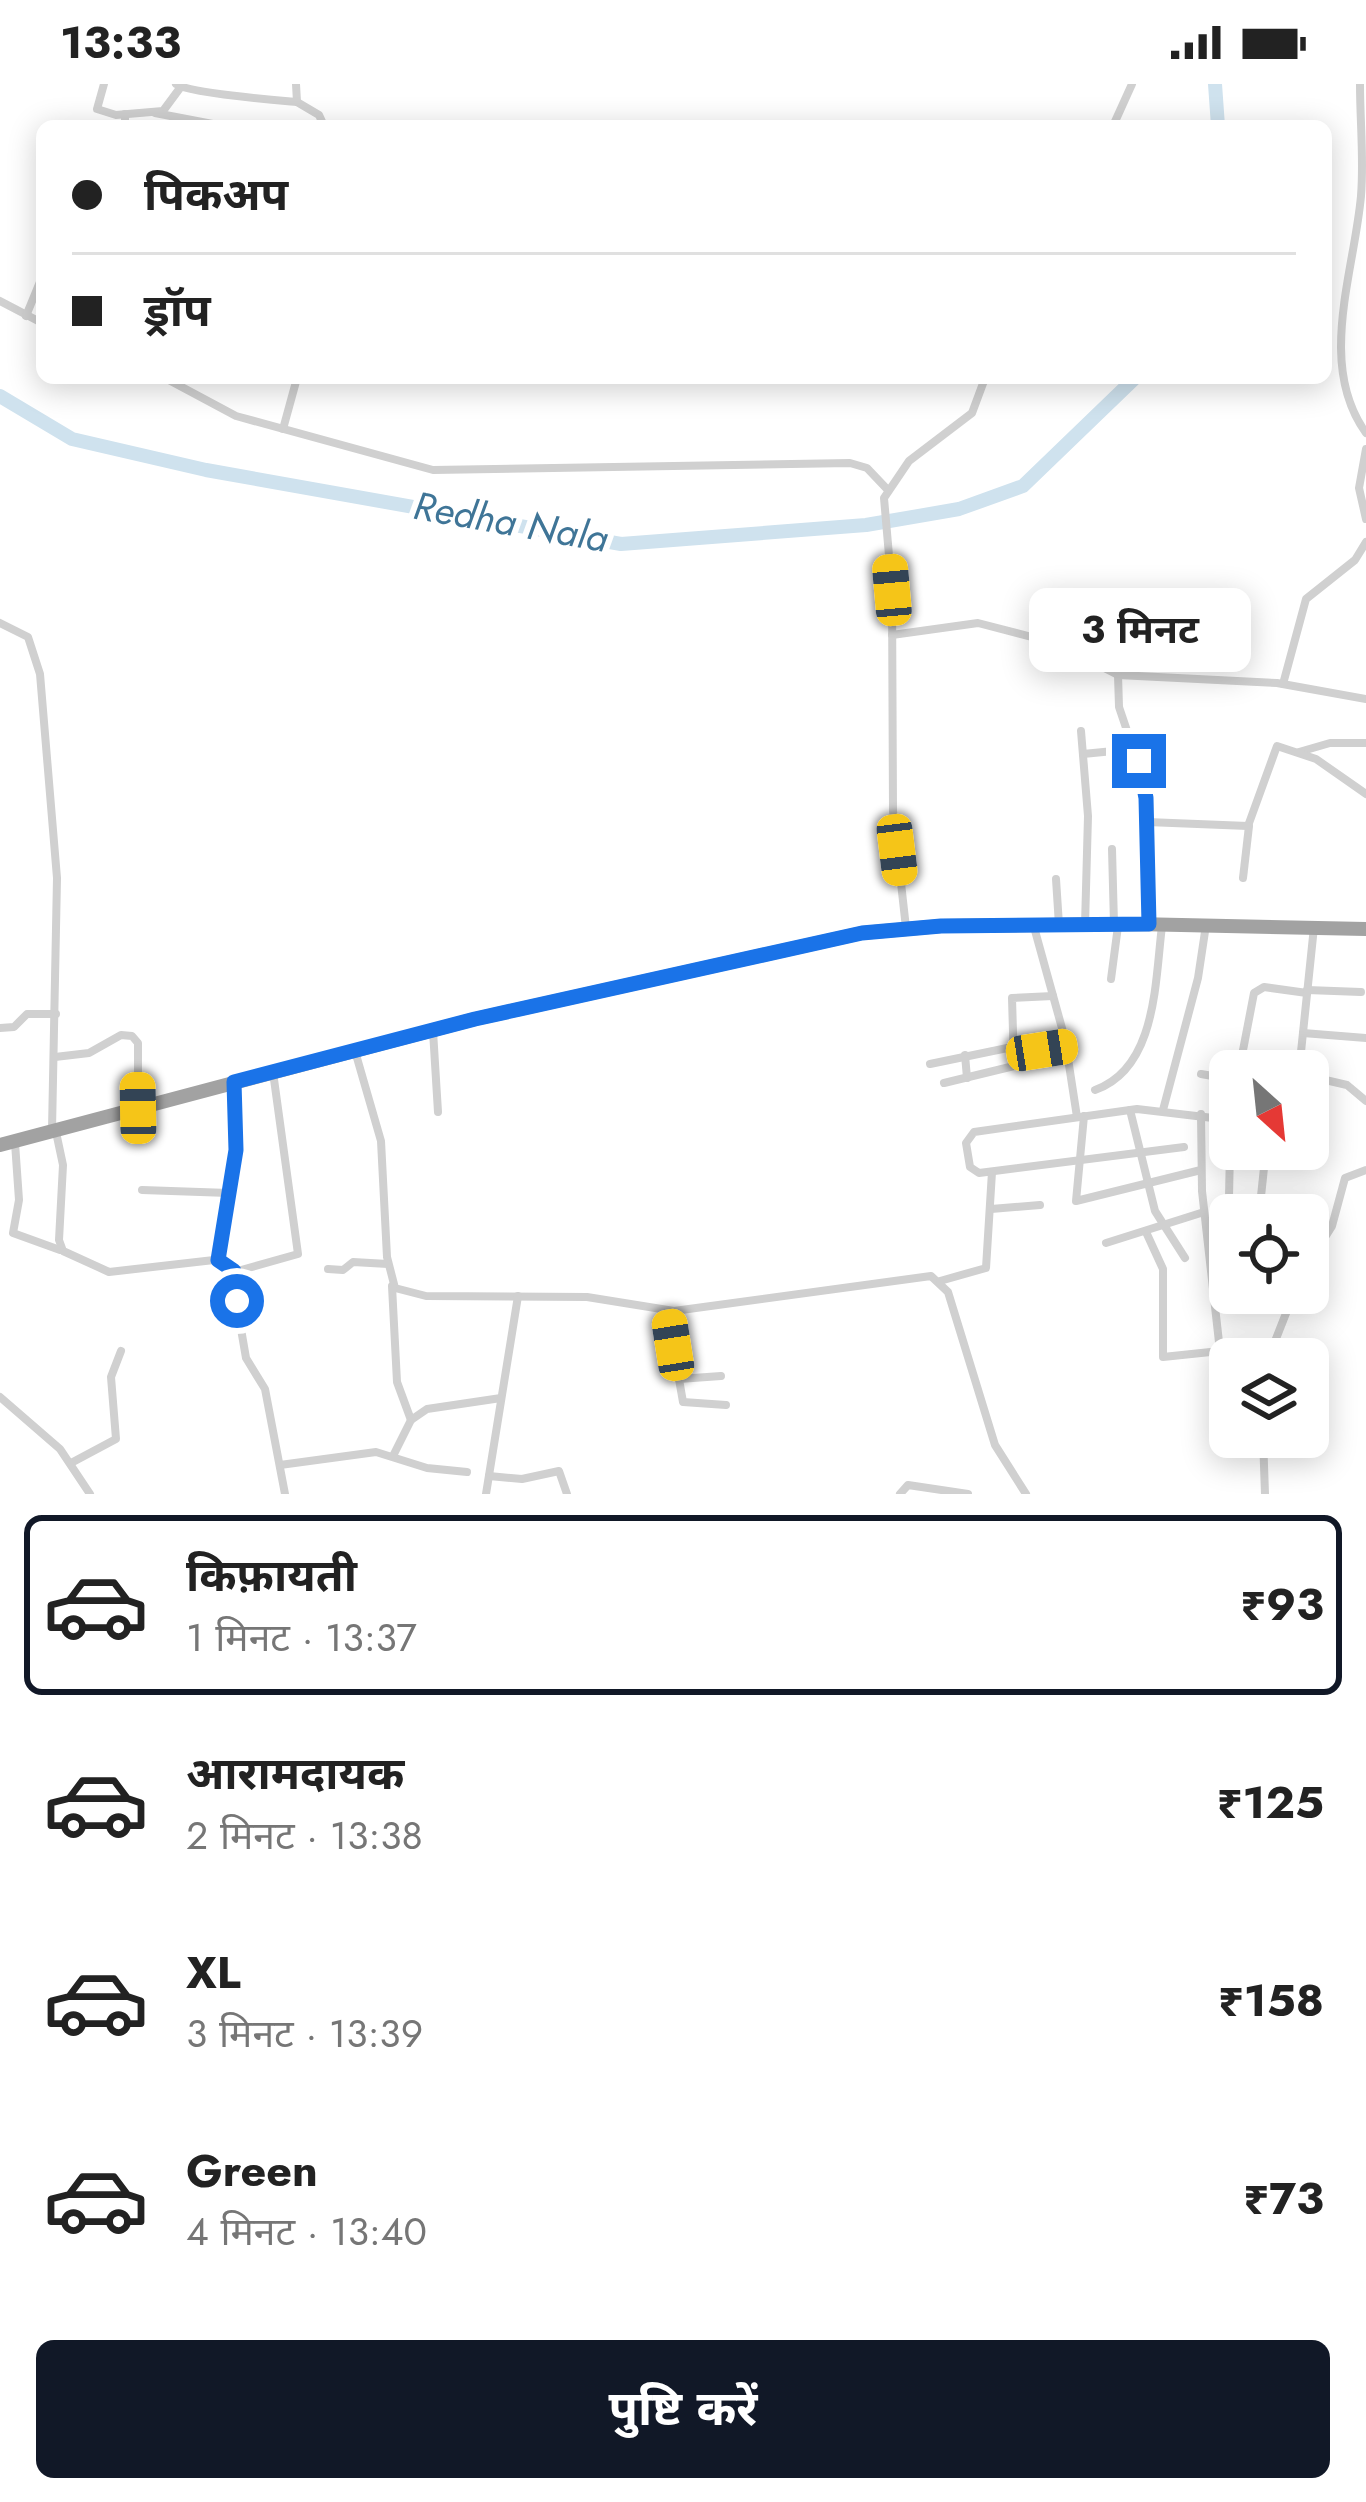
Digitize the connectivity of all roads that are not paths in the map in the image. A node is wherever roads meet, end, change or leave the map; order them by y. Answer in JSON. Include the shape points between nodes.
{"nodes":[{"id":1,"x":104,"y":84,"type":"edge"},
{"id":2,"x":296,"y":84,"type":"edge"},
{"id":3,"x":1132,"y":84,"type":"edge"},
{"id":4,"x":1360,"y":84,"type":"edge"},
{"id":5,"x":178,"y":86,"type":"edge"},
{"id":6,"x":297,"y":102,"type":"junction"},
{"id":7,"x":153,"y":113,"type":"junction"},
{"id":8,"x":124,"y":114,"type":"junction"},
{"id":9,"x":124,"y":120,"type":"edge"},
{"id":10,"x":191,"y":120,"type":"edge"},
{"id":11,"x":321,"y":120,"type":"edge"},
{"id":12,"x":1116,"y":120,"type":"edge"},
{"id":13,"x":36,"y":292,"type":"edge"},
{"id":14,"x":0,"y":301,"type":"edge"},
{"id":15,"x":26,"y":316,"type":"junction"},
{"id":16,"x":36,"y":320,"type":"edge"},
{"id":17,"x":176,"y":384,"type":"edge"},
{"id":18,"x":295,"y":384,"type":"edge"},
{"id":19,"x":984,"y":384,"type":"edge"},
{"id":20,"x":283,"y":429,"type":"junction"},
{"id":21,"x":1366,"y":433,"type":"edge"},
{"id":22,"x":1365,"y":455,"type":"edge"},
{"id":23,"x":886,"y":488,"type":"junction"},
{"id":24,"x":1366,"y":519,"type":"edge"},
{"id":25,"x":1366,"y":542,"type":"edge"},
{"id":26,"x":0,"y":623,"type":"edge"},
{"id":27,"x":892,"y":635,"type":"junction"},
{"id":28,"x":1118,"y":675,"type":"junction"},
{"id":29,"x":1283,"y":684,"type":"junction"},
{"id":30,"x":1366,"y":700,"type":"edge"},
{"id":31,"x":1081,"y":730,"type":"dead end"},
{"id":32,"x":1366,"y":743,"type":"edge"},
{"id":33,"x":1134,"y":748,"type":"junction"},
{"id":34,"x":1299,"y":752,"type":"junction"},
{"id":35,"x":1083,"y":754,"type":"junction"},
{"id":36,"x":1366,"y":794,"type":"edge"},
{"id":37,"x":1147,"y":821,"type":"junction"},
{"id":38,"x":1249,"y":825,"type":"junction"},
{"id":39,"x":1112,"y":849,"type":"dead end"},
{"id":40,"x":1243,"y":878,"type":"dead end"},
{"id":41,"x":1056,"y":879,"type":"dead end"},
{"id":42,"x":1116,"y":924,"type":"junction"},
{"id":43,"x":1156,"y":924,"type":"junction"},
{"id":44,"x":1207,"y":924,"type":"junction"},
{"id":45,"x":1059,"y":925,"type":"junction"},
{"id":46,"x":1085,"y":925,"type":"junction"},
{"id":47,"x":1034,"y":926,"type":"junction"},
{"id":48,"x":1314,"y":926,"type":"junction"},
{"id":49,"x":906,"y":928,"type":"junction"},
{"id":50,"x":1366,"y":929,"type":"edge"},
{"id":51,"x":1111,"y":979,"type":"dead end"},
{"id":52,"x":1307,"y":991,"type":"junction"},
{"id":53,"x":1361,"y":992,"type":"dead end"},
{"id":54,"x":1053,"y":996,"type":"junction"},
{"id":55,"x":56,"y":1014,"type":"junction"},
{"id":56,"x":0,"y":1028,"type":"edge"},
{"id":57,"x":433,"y":1030,"type":"junction"},
{"id":58,"x":1303,"y":1033,"type":"junction"},
{"id":59,"x":1366,"y":1038,"type":"edge"},
{"id":60,"x":1067,"y":1046,"type":"junction"},
{"id":61,"x":354,"y":1049,"type":"junction"},
{"id":62,"x":1017,"y":1050,"type":"junction"},
{"id":63,"x":1243,"y":1050,"type":"edge"},
{"id":64,"x":1301,"y":1050,"type":"edge"},
{"id":65,"x":965,"y":1054,"type":"junction"},
{"id":66,"x":55,"y":1057,"type":"junction"},
{"id":67,"x":930,"y":1064,"type":"dead end"},
{"id":68,"x":273,"y":1071,"type":"junction"},
{"id":69,"x":1201,"y":1074,"type":"dead end"},
{"id":70,"x":1209,"y":1075,"type":"edge"},
{"id":71,"x":967,"y":1078,"type":"junction"},
{"id":72,"x":1329,"y":1081,"type":"edge"},
{"id":73,"x":234,"y":1082,"type":"junction"},
{"id":74,"x":944,"y":1083,"type":"dead end"},
{"id":75,"x":1095,"y":1090,"type":"dead end"},
{"id":76,"x":1366,"y":1101,"type":"edge"},
{"id":77,"x":138,"y":1108,"type":"junction"},
{"id":78,"x":1130,"y":1110,"type":"junction"},
{"id":79,"x":1163,"y":1110,"type":"junction"},
{"id":80,"x":438,"y":1112,"type":"dead end"},
{"id":81,"x":1201,"y":1114,"type":"junction"},
{"id":82,"x":1209,"y":1116,"type":"edge"},
{"id":83,"x":1081,"y":1117,"type":"junction"},
{"id":84,"x":54,"y":1131,"type":"junction"},
{"id":85,"x":8,"y":1143,"type":"edge"},
{"id":86,"x":1184,"y":1147,"type":"dead end"},
{"id":87,"x":1138,"y":1149,"type":"junction"},
{"id":88,"x":1079,"y":1160,"type":"junction"},
{"id":89,"x":1201,"y":1170,"type":"junction"},
{"id":90,"x":1366,"y":1170,"type":"edge"},
{"id":91,"x":992,"y":1172,"type":"junction"},
{"id":92,"x":1146,"y":1186,"type":"junction"},
{"id":93,"x":142,"y":1190,"type":"dead end"},
{"id":94,"x":229,"y":1193,"type":"junction"},
{"id":95,"x":1040,"y":1205,"type":"dead end"},
{"id":96,"x":991,"y":1209,"type":"junction"},
{"id":97,"x":1204,"y":1212,"type":"junction"},
{"id":98,"x":1161,"y":1224,"type":"junction"},
{"id":99,"x":1329,"y":1231,"type":"edge"},
{"id":100,"x":1146,"y":1232,"type":"junction"},
{"id":101,"x":1106,"y":1244,"type":"dead end"},
{"id":102,"x":63,"y":1251,"type":"junction"},
{"id":103,"x":1185,"y":1258,"type":"dead end"},
{"id":104,"x":218,"y":1260,"type":"junction"},
{"id":105,"x":1209,"y":1260,"type":"edge"},
{"id":106,"x":388,"y":1264,"type":"junction"},
{"id":107,"x":328,"y":1269,"type":"dead end"},
{"id":108,"x":234,"y":1271,"type":"junction"},
{"id":109,"x":940,"y":1280,"type":"junction"},
{"id":110,"x":392,"y":1284,"type":"junction"},
{"id":111,"x":518,"y":1296,"type":"junction"},
{"id":112,"x":668,"y":1311,"type":"junction"},
{"id":113,"x":122,"y":1351,"type":"dead end"},
{"id":114,"x":1209,"y":1353,"type":"edge"},
{"id":115,"x":721,"y":1376,"type":"dead end"},
{"id":116,"x":679,"y":1378,"type":"junction"},
{"id":117,"x":0,"y":1397,"type":"edge"},
{"id":118,"x":501,"y":1398,"type":"junction"},
{"id":119,"x":726,"y":1405,"type":"dead end"},
{"id":120,"x":412,"y":1420,"type":"junction"},
{"id":121,"x":393,"y":1456,"type":"junction"},
{"id":122,"x":1264,"y":1458,"type":"edge"},
{"id":123,"x":71,"y":1463,"type":"junction"},
{"id":124,"x":280,"y":1465,"type":"junction"},
{"id":125,"x":467,"y":1472,"type":"dead end"},
{"id":126,"x":488,"y":1476,"type":"junction"},
{"id":127,"x":90,"y":1494,"type":"edge"},
{"id":128,"x":285,"y":1494,"type":"edge"},
{"id":129,"x":486,"y":1494,"type":"edge"},
{"id":130,"x":567,"y":1494,"type":"edge"},
{"id":131,"x":900,"y":1494,"type":"edge"},
{"id":132,"x":968,"y":1494,"type":"edge"},
{"id":133,"x":1026,"y":1494,"type":"edge"},
{"id":134,"x":1265,"y":1494,"type":"edge"}],
"edges":[{"from":1,"to":8,"type":"street","via":[[97,109]]},
{"from":2,"to":6,"type":"street"},
{"from":3,"to":12,"type":"street"},
{"from":4,"to":21,"type":"street","via":[[1363,169],[1341,373]]},
{"from":5,"to":6,"type":"street"},
{"from":5,"to":7,"type":"street","via":[[170,107]]},
{"from":6,"to":11,"type":"street"},
{"from":7,"to":8,"type":"street"},
{"from":7,"to":10,"type":"street"},
{"from":8,"to":9,"type":"street"},
{"from":13,"to":15,"type":"street"},
{"from":14,"to":15,"type":"street"},
{"from":15,"to":16,"type":"street"},
{"from":17,"to":20,"type":"street","via":[[236,416]]},
{"from":18,"to":20,"type":"street"},
{"from":19,"to":23,"type":"street","via":[[972,413]]},
{"from":20,"to":23,"type":"street","via":[[433,470],[850,463],[868,468]]},
{"from":22,"to":24,"type":"street","via":[[1359,498]]},
{"from":23,"to":27,"type":"street"},
{"from":25,"to":29,"type":"street","via":[[1306,599]]},
{"from":26,"to":55,"type":"street","via":[[28,637],[40,674],[57,878]]},
{"from":27,"to":28,"type":"street","via":[[978,623],[1055,643]]},
{"from":27,"to":49,"type":"street","via":[[892,811]]},
{"from":28,"to":29,"type":"street"},
{"from":28,"to":33,"type":"street","via":[[1117,699]]},
{"from":29,"to":30,"type":"street"},
{"from":31,"to":35,"type":"street"},
{"from":32,"to":34,"type":"street"},
{"from":33,"to":35,"type":"street"},
{"from":33,"to":37,"type":"street"},
{"from":34,"to":36,"type":"street"},
{"from":34,"to":38,"type":"street","via":[[1273,748]]},
{"from":35,"to":46,"type":"street"},
{"from":37,"to":38,"type":"street"},
{"from":37,"to":43,"type":"street"},
{"from":38,"to":40,"type":"street"},
{"from":39,"to":42,"type":"street"},
{"from":41,"to":45,"type":"street"},
{"from":42,"to":43,"type":"highway"},
{"from":42,"to":46,"type":"highway"},
{"from":42,"to":51,"type":"street"},
{"from":43,"to":44,"type":"highway"},
{"from":43,"to":75,"type":"street","via":[[1145,1033],[1125,1075]]},
{"from":44,"to":48,"type":"highway"},
{"from":44,"to":79,"type":"street"},
{"from":45,"to":46,"type":"highway"},
{"from":45,"to":47,"type":"highway"},
{"from":47,"to":49,"type":"highway"},
{"from":47,"to":54,"type":"street"},
{"from":48,"to":50,"type":"highway"},
{"from":48,"to":52,"type":"street"},
{"from":49,"to":57,"type":"highway"},
{"from":52,"to":53,"type":"street"},
{"from":52,"to":58,"type":"street"},
{"from":52,"to":63,"type":"street","via":[[1254,992]]},
{"from":54,"to":60,"type":"street"},
{"from":54,"to":62,"type":"street","via":[[1012,998]]},
{"from":55,"to":56,"type":"street","via":[[27,1014]]},
{"from":55,"to":66,"type":"street"},
{"from":57,"to":61,"type":"highway"},
{"from":57,"to":80,"type":"street"},
{"from":58,"to":59,"type":"street"},
{"from":58,"to":64,"type":"street"},
{"from":60,"to":62,"type":"street"},
{"from":60,"to":83,"type":"street"},
{"from":61,"to":68,"type":"highway"},
{"from":61,"to":106,"type":"street","via":[[381,1141]]},
{"from":62,"to":65,"type":"street"},
{"from":62,"to":71,"type":"street","via":[[1010,1069]]},
{"from":65,"to":67,"type":"street"},
{"from":65,"to":71,"type":"street"},
{"from":66,"to":77,"type":"street","via":[[132,1036]]},
{"from":66,"to":84,"type":"street"},
{"from":68,"to":73,"type":"highway"},
{"from":68,"to":108,"type":"street","via":[[298,1254]]},
{"from":69,"to":70,"type":"street"},
{"from":71,"to":74,"type":"street"},
{"from":72,"to":76,"type":"street"},
{"from":73,"to":77,"type":"highway"},
{"from":73,"to":94,"type":"street"},
{"from":77,"to":84,"type":"highway"},
{"from":78,"to":79,"type":"street"},
{"from":78,"to":83,"type":"street"},
{"from":78,"to":87,"type":"street"},
{"from":79,"to":81,"type":"street"},
{"from":81,"to":82,"type":"street"},
{"from":81,"to":89,"type":"street"},
{"from":83,"to":88,"type":"street"},
{"from":83,"to":91,"type":"street","via":[[969,1135],[972,1171]]},
{"from":84,"to":85,"type":"highway"},
{"from":84,"to":102,"type":"street","via":[[63,1165]]},
{"from":85,"to":102,"type":"street","via":[[20,1200],[14,1234]]},
{"from":86,"to":87,"type":"street"},
{"from":87,"to":88,"type":"street"},
{"from":87,"to":92,"type":"street"},
{"from":88,"to":91,"type":"street"},
{"from":88,"to":92,"type":"street","via":[[1076,1201]]},
{"from":89,"to":92,"type":"street"},
{"from":89,"to":97,"type":"street"},
{"from":90,"to":99,"type":"street","via":[[1345,1178]]},
{"from":91,"to":96,"type":"street"},
{"from":92,"to":98,"type":"street"},
{"from":93,"to":94,"type":"street"},
{"from":94,"to":104,"type":"street"},
{"from":95,"to":96,"type":"street"},
{"from":96,"to":109,"type":"street","via":[[986,1268]]},
{"from":97,"to":98,"type":"street"},
{"from":97,"to":105,"type":"street"},
{"from":98,"to":100,"type":"street"},
{"from":98,"to":103,"type":"street"},
{"from":100,"to":101,"type":"street"},
{"from":100,"to":114,"type":"street","via":[[1163,1269],[1163,1357]]},
{"from":102,"to":104,"type":"street","via":[[109,1272]]},
{"from":104,"to":108,"type":"street"},
{"from":106,"to":107,"type":"street"},
{"from":106,"to":110,"type":"street"},
{"from":108,"to":124,"type":"street","via":[[246,1358],[265,1389]]},
{"from":109,"to":112,"type":"street","via":[[920,1275]]},
{"from":109,"to":133,"type":"street","via":[[995,1445]]},
{"from":110,"to":111,"type":"street","via":[[426,1296]]},
{"from":110,"to":120,"type":"street","via":[[397,1382]]},
{"from":111,"to":112,"type":"street"},
{"from":111,"to":118,"type":"street"},
{"from":112,"to":116,"type":"street"},
{"from":113,"to":123,"type":"street","via":[[110,1385],[116,1439]]},
{"from":115,"to":116,"type":"street"},
{"from":116,"to":119,"type":"street","via":[[686,1405]]},
{"from":117,"to":123,"type":"street"},
{"from":118,"to":120,"type":"street","via":[[440,1404]]},
{"from":118,"to":126,"type":"street"},
{"from":120,"to":121,"type":"street"},
{"from":121,"to":124,"type":"street"},
{"from":121,"to":125,"type":"street"},
{"from":122,"to":134,"type":"street"},
{"from":123,"to":127,"type":"street"},
{"from":124,"to":128,"type":"street"},
{"from":126,"to":129,"type":"street"},
{"from":126,"to":130,"type":"street","via":[[560,1471]]},
{"from":131,"to":132,"type":"street","via":[[908,1485]]}]}
